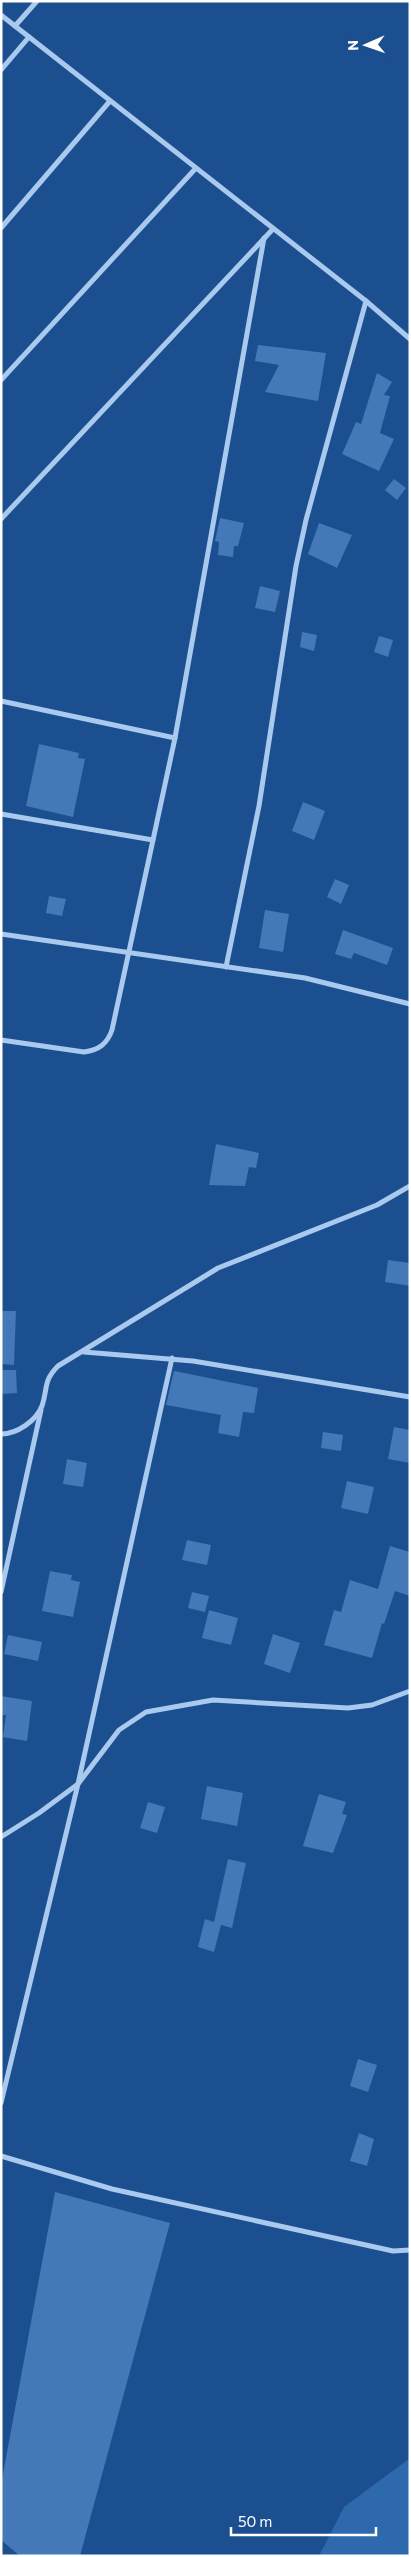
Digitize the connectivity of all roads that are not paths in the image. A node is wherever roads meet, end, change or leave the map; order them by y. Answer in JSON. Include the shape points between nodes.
{"nodes":[{"id":1,"x":37,"y":1,"type":"edge"},
{"id":2,"x":1,"y":15,"type":"edge"},
{"id":3,"x":15,"y":26,"type":"junction"},
{"id":4,"x":29,"y":37,"type":"junction"},
{"id":5,"x":1,"y":70,"type":"edge"},
{"id":6,"x":110,"y":101,"type":"junction"},
{"id":7,"x":196,"y":168,"type":"junction"},
{"id":8,"x":1,"y":228,"type":"edge"},
{"id":9,"x":273,"y":229,"type":"junction"},
{"id":10,"x":264,"y":238,"type":"junction"},
{"id":11,"x":366,"y":301,"type":"junction"},
{"id":12,"x":410,"y":339,"type":"edge"},
{"id":13,"x":1,"y":380,"type":"edge"},
{"id":14,"x":1,"y":519,"type":"edge"},
{"id":15,"x":1,"y":701,"type":"edge"},
{"id":16,"x":175,"y":738,"type":"junction"},
{"id":17,"x":1,"y":814,"type":"edge"},
{"id":18,"x":153,"y":840,"type":"junction"},
{"id":19,"x":1,"y":934,"type":"edge"},
{"id":20,"x":130,"y":951,"type":"junction"},
{"id":21,"x":226,"y":967,"type":"junction"},
{"id":22,"x":410,"y":1004,"type":"edge"},
{"id":23,"x":1,"y":1040,"type":"edge"},
{"id":24,"x":410,"y":1186,"type":"edge"},
{"id":25,"x":83,"y":1352,"type":"junction"},
{"id":26,"x":172,"y":1358,"type":"junction"},
{"id":27,"x":410,"y":1396,"type":"edge"},
{"id":28,"x":42,"y":1407,"type":"junction"},
{"id":29,"x":1,"y":1434,"type":"edge"},
{"id":30,"x":3,"y":1577,"type":"edge"},
{"id":31,"x":1,"y":1592,"type":"edge"},
{"id":32,"x":410,"y":1691,"type":"edge"},
{"id":33,"x":78,"y":1784,"type":"junction"},
{"id":34,"x":1,"y":1837,"type":"edge"},
{"id":35,"x":1,"y":2103,"type":"edge"},
{"id":36,"x":1,"y":2156,"type":"edge"},
{"id":37,"x":410,"y":2250,"type":"edge"}],
"edges":[{"from":1,"to":3,"type":"street"},
{"from":2,"to":3,"type":"street"},
{"from":3,"to":4,"type":"street"},
{"from":4,"to":5,"type":"street"},
{"from":4,"to":6,"type":"street"},
{"from":6,"to":7,"type":"street"},
{"from":6,"to":8,"type":"street"},
{"from":7,"to":9,"type":"street"},
{"from":7,"to":13,"type":"street"},
{"from":9,"to":10,"type":"street"},
{"from":9,"to":11,"type":"street"},
{"from":10,"to":14,"type":"street"},
{"from":10,"to":16,"type":"street"},
{"from":11,"to":12,"type":"street"},
{"from":11,"to":21,"type":"street","via":[[296,566],[259,806]]},
{"from":15,"to":16,"type":"street"},
{"from":16,"to":18,"type":"street"},
{"from":17,"to":18,"type":"street"},
{"from":18,"to":20,"type":"street"},
{"from":19,"to":20,"type":"street"},
{"from":20,"to":21,"type":"street"},
{"from":20,"to":23,"type":"street","via":[[112,1030],[103,1046],[84,1052]]},
{"from":21,"to":22,"type":"street","via":[[305,978]]},
{"from":24,"to":25,"type":"street","via":[[378,1205],[218,1268]]},
{"from":25,"to":26,"type":"street"},
{"from":25,"to":28,"type":"street","via":[[58,1366],[48,1376]]},
{"from":26,"to":27,"type":"street"},
{"from":26,"to":33,"type":"street"},
{"from":28,"to":29,"type":"street","via":[[30,1422],[18,1430]]},
{"from":28,"to":30,"type":"street"},
{"from":30,"to":31,"type":"street"},
{"from":32,"to":33,"type":"street","via":[[372,1705],[348,1708],[213,1700],[146,1712],[119,1730]]},
{"from":33,"to":34,"type":"street"},
{"from":33,"to":35,"type":"street"},
{"from":36,"to":37,"type":"street","via":[[112,2189],[393,2251]]}]}
